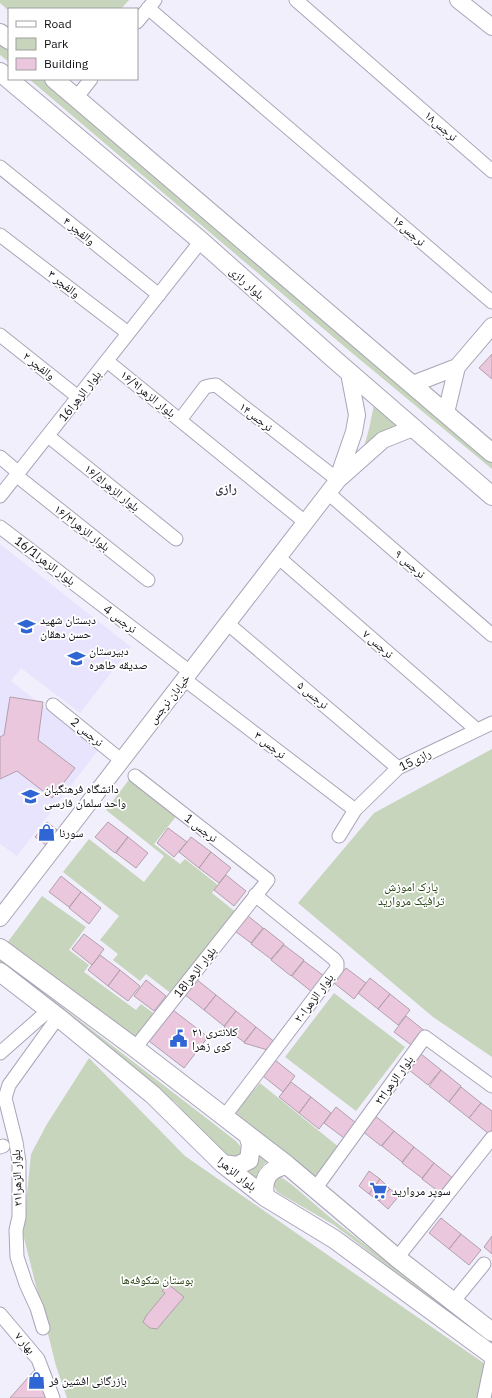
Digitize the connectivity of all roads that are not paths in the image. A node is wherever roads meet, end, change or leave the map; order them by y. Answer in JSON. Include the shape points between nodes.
{"nodes":[{"id":1,"x":296,"y":0,"type":"edge"},
{"id":2,"x":458,"y":0,"type":"edge"},
{"id":3,"x":152,"y":4,"type":"edge"},
{"id":4,"x":138,"y":21,"type":"edge"},
{"id":5,"x":492,"y":27,"type":"edge"},
{"id":6,"x":0,"y":33,"type":"edge"},
{"id":7,"x":8,"y":39,"type":"edge"},
{"id":8,"x":0,"y":72,"type":"edge"},
{"id":9,"x":8,"y":79,"type":"edge"},
{"id":10,"x":10,"y":80,"type":"edge"},
{"id":11,"x":55,"y":80,"type":"edge"},
{"id":12,"x":90,"y":80,"type":"edge"},
{"id":13,"x":76,"y":98,"type":"junction"},
{"id":14,"x":0,"y":167,"type":"edge"},
{"id":15,"x":492,"y":170,"type":"edge"},
{"id":16,"x":0,"y":235,"type":"edge"},
{"id":17,"x":201,"y":241,"type":"junction"},
{"id":18,"x":159,"y":295,"type":"junction"},
{"id":19,"x":492,"y":302,"type":"edge"},
{"id":20,"x":492,"y":326,"type":"edge"},
{"id":21,"x":128,"y":333,"type":"junction"},
{"id":22,"x":0,"y":335,"type":"edge"},
{"id":23,"x":107,"y":361,"type":"junction"},
{"id":24,"x":457,"y":367,"type":"junction"},
{"id":25,"x":349,"y":373,"type":"junction"},
{"id":26,"x":412,"y":384,"type":"junction"},
{"id":27,"x":78,"y":397,"type":"junction"},
{"id":28,"x":446,"y":413,"type":"junction"},
{"id":29,"x":185,"y":424,"type":"junction"},
{"id":30,"x":413,"y":428,"type":"junction"},
{"id":31,"x":48,"y":436,"type":"junction"},
{"id":32,"x":492,"y":453,"type":"edge"},
{"id":33,"x":0,"y":457,"type":"edge"},
{"id":34,"x":18,"y":474,"type":"junction"},
{"id":35,"x":338,"y":480,"type":"junction"},
{"id":36,"x":328,"y":493,"type":"junction"},
{"id":37,"x":0,"y":496,"type":"edge"},
{"id":38,"x":492,"y":496,"type":"edge"},
{"id":39,"x":305,"y":522,"type":"junction"},
{"id":40,"x":0,"y":527,"type":"edge"},
{"id":41,"x":176,"y":539,"type":"dead end"},
{"id":42,"x":278,"y":557,"type":"junction"},
{"id":43,"x":148,"y":580,"type":"dead end"},
{"id":44,"x":90,"y":596,"type":"joint"},
{"id":45,"x":228,"y":623,"type":"junction"},
{"id":46,"x":492,"y":635,"type":"edge"},
{"id":47,"x":187,"y":676,"type":"junction"},
{"id":48,"x":52,"y":705,"type":"dead end"},
{"id":49,"x":492,"y":723,"type":"edge"},
{"id":50,"x":477,"y":730,"type":"junction"},
{"id":51,"x":122,"y":760,"type":"junction"},
{"id":52,"x":398,"y":768,"type":"junction"},
{"id":53,"x":135,"y":776,"type":"dead end"},
{"id":54,"x":355,"y":810,"type":"junction"},
{"id":55,"x":339,"y":836,"type":"dead end"},
{"id":56,"x":268,"y":880,"type":"joint"},
{"id":57,"x":255,"y":895,"type":"junction"},
{"id":58,"x":0,"y":918,"type":"edge"},
{"id":59,"x":0,"y":948,"type":"edge"},
{"id":60,"x":0,"y":972,"type":"edge"},
{"id":61,"x":53,"y":1013,"type":"junction"},
{"id":62,"x":135,"y":1048,"type":"junction"},
{"id":63,"x":1,"y":1050,"type":"edge"},
{"id":64,"x":492,"y":1086,"type":"edge"},
{"id":65,"x":224,"y":1117,"type":"junction"},
{"id":66,"x":248,"y":1135,"type":"junction"},
{"id":67,"x":491,"y":1140,"type":"edge"},
{"id":68,"x":223,"y":1164,"type":"junction"},
{"id":69,"x":287,"y":1166,"type":"junction"},
{"id":70,"x":315,"y":1189,"type":"junction"},
{"id":71,"x":265,"y":1197,"type":"junction"},
{"id":72,"x":397,"y":1258,"type":"junction"},
{"id":73,"x":484,"y":1264,"type":"dead end"},
{"id":74,"x":453,"y":1302,"type":"junction"},
{"id":75,"x":0,"y":1314,"type":"edge"},
{"id":76,"x":43,"y":1328,"type":"dead end"},
{"id":77,"x":492,"y":1332,"type":"edge"},
{"id":78,"x":492,"y":1356,"type":"edge"},
{"id":79,"x":492,"y":1360,"type":"edge"},
{"id":80,"x":53,"y":1398,"type":"edge"},
{"id":81,"x":484,"y":1398,"type":"edge"}],
"edges":[{"from":1,"to":15,"type":"street","name":"نرجس۱۸"},
{"from":2,"to":5,"type":"street"},
{"from":3,"to":4,"type":"street"},
{"from":3,"to":19,"type":"street","name":"نرجس۱۶","via":[[326,160]]},
{"from":6,"to":7,"type":"main road"},
{"from":8,"to":9,"type":"main road","name":"بلوار رازی"},
{"from":10,"to":17,"type":"main road","name":"بلوار رازی"},
{"from":11,"to":13,"type":"main road"},
{"from":12,"to":13,"type":"street"},
{"from":13,"to":26,"type":"main road"},
{"from":14,"to":18,"type":"street","name":"والفجر ۴"},
{"from":16,"to":21,"type":"street","name":"والفجر ۳"},
{"from":17,"to":18,"type":"street","name":"16بلوار الزهرا"},
{"from":17,"to":25,"type":"main road","name":"بلوار رازی"},
{"from":18,"to":21,"type":"street","name":"16بلوار الزهرا"},
{"from":20,"to":24,"type":"street"},
{"from":21,"to":23,"type":"street","name":"16بلوار الزهرا"},
{"from":22,"to":27,"type":"street","name":"والفجر ۲"},
{"from":23,"to":27,"type":"street","name":"16بلوار الزهرا"},
{"from":23,"to":29,"type":"street","name":"بلوار الزهرا۱۶/۹"},
{"from":24,"to":26,"type":"street"},
{"from":24,"to":28,"type":"street"},
{"from":25,"to":30,"type":"main road","name":"بلوار رازی"},
{"from":25,"to":35,"type":"street","via":[[357,415]]},
{"from":26,"to":28,"type":"main road"},
{"from":27,"to":31,"type":"street","name":"16بلوار الزهرا"},
{"from":28,"to":32,"type":"main road"},
{"from":29,"to":35,"type":"street","name":"نرجس۱۴","via":[[205,387],[216,386]]},
{"from":29,"to":39,"type":"street","name":"بلوار الزهرا۱۶/۹"},
{"from":30,"to":35,"type":"street","via":[[384,440]]},
{"from":30,"to":38,"type":"main road","name":"بلوار رازی"},
{"from":31,"to":34,"type":"street","name":"16بلوار الزهرا"},
{"from":31,"to":41,"type":"street","name":"بلوار الزهرا۱۶/۵"},
{"from":33,"to":34,"type":"street","name":"بلوار الزهرا۱۶/۳"},
{"from":34,"to":37,"type":"street","name":"16بلوار الزهرا"},
{"from":34,"to":43,"type":"street","name":"بلوار الزهرا۱۶/۳"},
{"from":35,"to":36,"type":"street","name":"خیابان نرجس"},
{"from":36,"to":39,"type":"street","name":"خیابان نرجس"},
{"from":36,"to":46,"type":"street","name":"نرجس ۹"},
{"from":39,"to":42,"type":"street","name":"خیابان نرجس"},
{"from":40,"to":44,"type":"street","name":"بلوار الزهرا16/1"},
{"from":42,"to":45,"type":"street","name":"خیابان نرجس"},
{"from":42,"to":50,"type":"street","name":"نرجس ۷"},
{"from":44,"to":47,"type":"street","name":"4 نرجس"},
{"from":45,"to":47,"type":"street","name":"خیابان نرجس"},
{"from":45,"to":52,"type":"street","name":"نرجس ۵"},
{"from":47,"to":51,"type":"street","name":"خیابان نرجس"},
{"from":47,"to":54,"type":"street","name":"نرجس ۳"},
{"from":48,"to":51,"type":"street","name":"2 نرجس"},
{"from":49,"to":50,"type":"street","name":"15رازی"},
{"from":50,"to":52,"type":"street","name":"15رازی"},
{"from":51,"to":58,"type":"street","name":"خیابان نرجس"},
{"from":52,"to":54,"type":"street","name":"15رازی"},
{"from":53,"to":56,"type":"street","name":"1 نرجس"},
{"from":54,"to":55,"type":"street","name":"15رازی"},
{"from":56,"to":57,"type":"street","name":"18بلوار الزهرا"},
{"from":57,"to":62,"type":"street","name":"18بلوار الزهرا"},
{"from":57,"to":65,"type":"street","name":"بلوار الزهرا۲۰","via":[[334,959],[337,968]]},
{"from":59,"to":62,"type":"main road"},
{"from":60,"to":61,"type":"main road","name":"بلوار الزهرا"},
{"from":61,"to":63,"type":"street"},
{"from":61,"to":68,"type":"main road","name":"بلوار الزهرا","via":[[153,1095]]},
{"from":61,"to":76,"type":"street","name":"بلوار الزهرا۲۱","via":[[10,1085],[5,1098],[19,1162],[17,1257]]},
{"from":62,"to":65,"type":"main road"},
{"from":64,"to":70,"type":"street","name":"بلوار الزهرا۲۲","via":[[425,1037]]},
{"from":65,"to":66,"type":"main road"},
{"from":66,"to":68,"type":"main road","via":[[251,1145],[248,1160],[237,1166]]},
{"from":66,"to":69,"type":"main road"},
{"from":67,"to":72,"type":"street"},
{"from":68,"to":71,"type":"main road","name":"بلوار الزهرا"},
{"from":69,"to":70,"type":"main road"},
{"from":69,"to":71,"type":"main road","via":[[274,1169],[268,1175],[264,1185]]},
{"from":70,"to":72,"type":"main road"},
{"from":71,"to":78,"type":"main road","name":"بلوار الزهرا","via":[[334,1239]]},
{"from":72,"to":74,"type":"main road"},
{"from":73,"to":74,"type":"street"},
{"from":74,"to":77,"type":"main road"},
{"from":75,"to":80,"type":"street","name":"بهار ۷","via":[[38,1359]]},
{"from":79,"to":81,"type":"street"}]}
